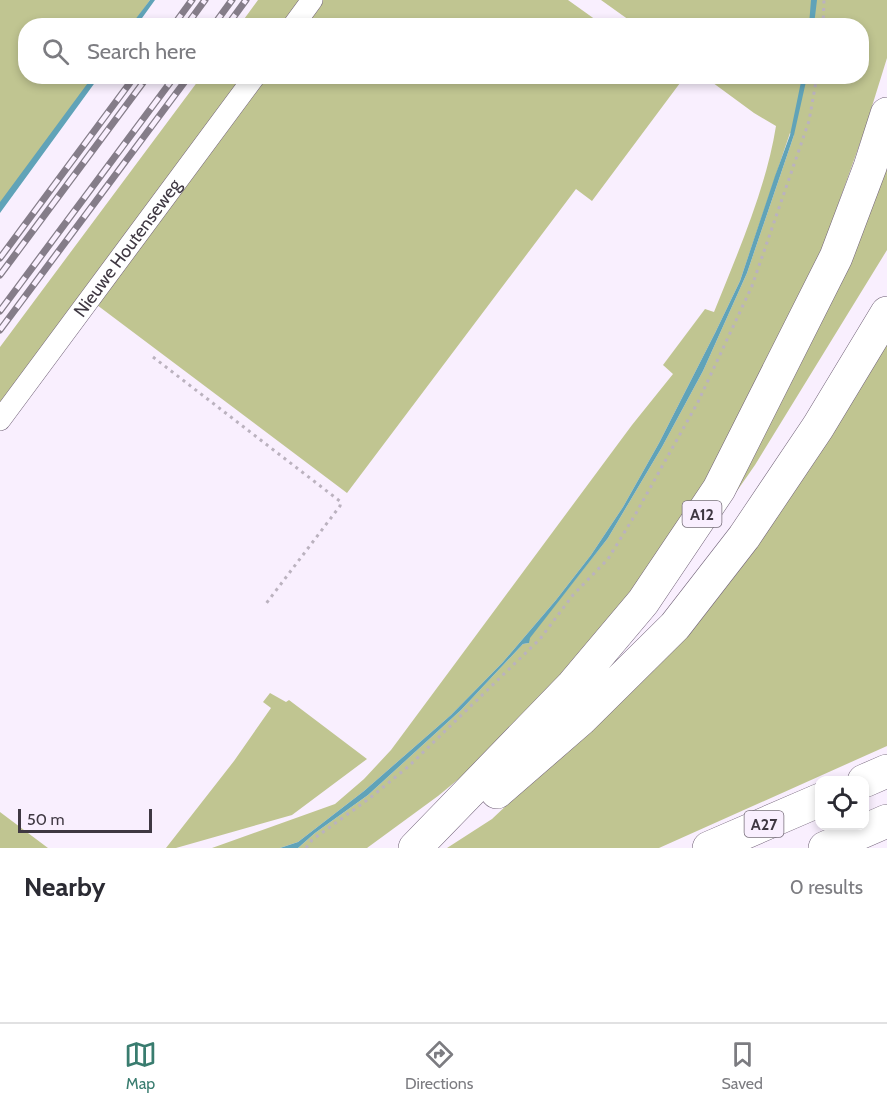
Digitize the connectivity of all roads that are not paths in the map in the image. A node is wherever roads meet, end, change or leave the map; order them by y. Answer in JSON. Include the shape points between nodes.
{"nodes":[{"id":1,"x":312,"y":0,"type":"edge"},
{"id":2,"x":299,"y":18,"type":"edge"},
{"id":3,"x":249,"y":84,"type":"edge"},
{"id":4,"x":887,"y":114,"type":"edge"},
{"id":5,"x":887,"y":313,"type":"edge"},
{"id":6,"x":0,"y":420,"type":"edge"},
{"id":7,"x":887,"y":771,"type":"edge"},
{"id":8,"x":869,"y":779,"type":"edge"},
{"id":9,"x":815,"y":802,"type":"edge"},
{"id":10,"x":887,"y":821,"type":"edge"},
{"id":11,"x":415,"y":848,"type":"edge"},
{"id":12,"x":422,"y":848,"type":"edge"},
{"id":13,"x":709,"y":848,"type":"edge"},
{"id":14,"x":825,"y":848,"type":"edge"}],
"edges":[{"from":1,"to":2,"type":"street"},
{"from":3,"to":6,"type":"street","name":"Nieuwe Houtenseweg"},
{"from":4,"to":11,"type":"highway","number":"A12","via":[[836,257],[719,489],[643,602],[573,686]]},
{"from":5,"to":12,"type":"highway","number":"A12","via":[[757,519],[675,626],[581,719],[469,816]]},
{"from":7,"to":8,"type":"highway"},
{"from":9,"to":13,"type":"highway","number":"A27"},
{"from":10,"to":14,"type":"highway"}]}
